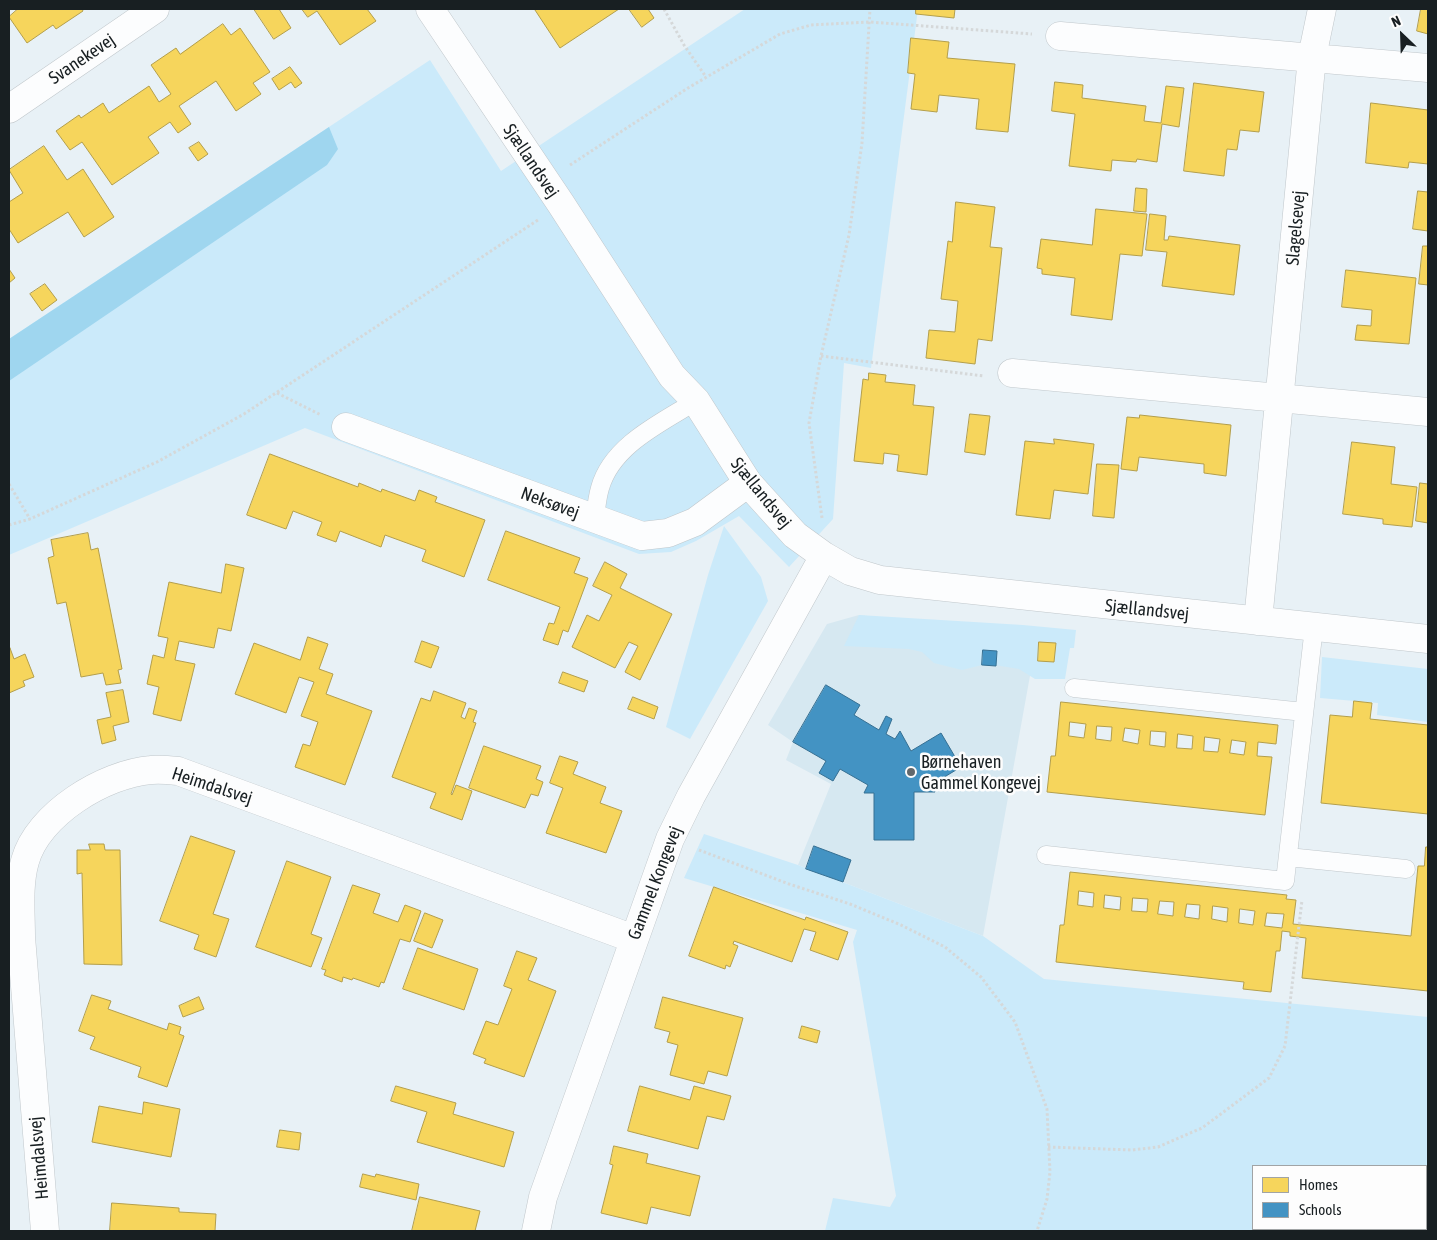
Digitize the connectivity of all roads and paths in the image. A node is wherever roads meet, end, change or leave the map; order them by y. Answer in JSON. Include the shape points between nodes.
{"nodes":[{"id":1,"x":155,"y":9,"type":"edge"},
{"id":2,"x":664,"y":9,"type":"edge"},
{"id":3,"x":870,"y":9,"type":"edge"},
{"id":4,"x":1322,"y":9,"type":"edge"},
{"id":5,"x":440,"y":12,"type":"edge"},
{"id":6,"x":870,"y":22,"type":"junction"},
{"id":7,"x":1060,"y":36,"type":"joint"},
{"id":8,"x":1312,"y":57,"type":"junction"},
{"id":9,"x":1428,"y":68,"type":"edge"},
{"id":10,"x":706,"y":77,"type":"junction"},
{"id":11,"x":9,"y":109,"type":"edge"},
{"id":12,"x":545,"y":182,"type":"junction"},
{"id":13,"x":561,"y":204,"type":"junction"},
{"id":14,"x":821,"y":356,"type":"junction"},
{"id":15,"x":1012,"y":373,"type":"joint"},
{"id":16,"x":277,"y":392,"type":"junction"},
{"id":17,"x":1280,"y":398,"type":"junction"},
{"id":18,"x":696,"y":401,"type":"junction"},
{"id":19,"x":1428,"y":412,"type":"edge"},
{"id":20,"x":346,"y":427,"type":"joint"},
{"id":21,"x":748,"y":483,"type":"junction"},
{"id":22,"x":9,"y":484,"type":"edge"},
{"id":23,"x":30,"y":519,"type":"junction"},
{"id":24,"x":595,"y":519,"type":"junction"},
{"id":25,"x":9,"y":525,"type":"edge"},
{"id":26,"x":824,"y":556,"type":"junction"},
{"id":27,"x":1258,"y":622,"type":"junction"},
{"id":28,"x":1314,"y":627,"type":"junction"},
{"id":29,"x":1428,"y":639,"type":"edge"},
{"id":30,"x":1074,"y":688,"type":"dead end"},
{"id":31,"x":1304,"y":712,"type":"junction"},
{"id":32,"x":670,"y":839,"type":"junction"},
{"id":33,"x":1046,"y":855,"type":"dead end"},
{"id":34,"x":1288,"y":857,"type":"junction"},
{"id":35,"x":1406,"y":869,"type":"dead end"},
{"id":36,"x":1285,"y":881,"type":"junction"},
{"id":37,"x":634,"y":939,"type":"junction"},
{"id":38,"x":1048,"y":1147,"type":"junction"},
{"id":39,"x":45,"y":1231,"type":"edge"},
{"id":40,"x":536,"y":1231,"type":"edge"},
{"id":41,"x":1037,"y":1231,"type":"edge"}],
"edges":[{"from":1,"to":11,"type":"street","name":"Svanekevej"},
{"from":2,"to":10,"type":"path"},
{"from":3,"to":6,"type":"path"},
{"from":4,"to":8,"type":"street","name":"Slagelsevej"},
{"from":5,"to":12,"type":"street","name":"Sjællandsvej"},
{"from":6,"to":7,"type":"path"},
{"from":6,"to":10,"type":"path","via":[[811,25],[780,34]]},
{"from":6,"to":14,"type":"path","via":[[862,143],[849,235]]},
{"from":7,"to":8,"type":"street"},
{"from":8,"to":9,"type":"street"},
{"from":8,"to":17,"type":"street","name":"Slagelsevej"},
{"from":10,"to":12,"type":"path"},
{"from":12,"to":13,"type":"street","name":"Sjællandsvej"},
{"from":13,"to":16,"type":"path"},
{"from":13,"to":18,"type":"street","name":"Sjællandsvej","via":[[672,376]]},
{"from":14,"to":15,"type":"path","via":[[997,377]]},
{"from":14,"to":26,"type":"path","via":[[809,424],[822,506]]},
{"from":15,"to":17,"type":"street"},
{"from":16,"to":20,"type":"path"},
{"from":16,"to":23,"type":"path","via":[[157,462]]},
{"from":17,"to":19,"type":"street"},
{"from":17,"to":27,"type":"street","name":"Slagelsevej"},
{"from":18,"to":21,"type":"street","name":"Sjællandsvej"},
{"from":18,"to":24,"type":"lane","via":[[636,439],[610,465],[600,488]]},
{"from":20,"to":24,"type":"street","name":"Neksøvej"},
{"from":21,"to":24,"type":"street","name":"Neksøvej","via":[[695,522],[668,533],[642,536]]},
{"from":21,"to":26,"type":"street","name":"Sjællandsvej","via":[[794,535]]},
{"from":22,"to":23,"type":"path"},
{"from":23,"to":25,"type":"path"},
{"from":26,"to":27,"type":"street","name":"Sjællandsvej","via":[[850,571],[880,580]]},
{"from":26,"to":32,"type":"street","name":"Gammel Kongevej"},
{"from":27,"to":28,"type":"street","name":"Sjællandsvej"},
{"from":28,"to":29,"type":"street","name":"Sjællandsvej"},
{"from":28,"to":31,"type":"lane"},
{"from":30,"to":31,"type":"lane"},
{"from":31,"to":34,"type":"lane"},
{"from":32,"to":37,"type":"street","name":"Gammel Kongevej"},
{"from":32,"to":38,"type":"path","via":[[850,904],[945,947],[981,977],[1015,1022],[1047,1108]]},
{"from":33,"to":36,"type":"lane"},
{"from":34,"to":35,"type":"lane"},
{"from":34,"to":36,"type":"lane"},
{"from":36,"to":38,"type":"path","via":[[1303,893],[1285,1046],[1269,1078],[1202,1128],[1158,1147],[1132,1150]]},
{"from":37,"to":39,"type":"street","name":"Heimdalsvej","via":[[178,771],[151,770],[125,775],[92,789],[64,807],[40,829],[24,870],[21,937]]},
{"from":37,"to":40,"type":"street","name":"Gammel Kongevej","via":[[544,1197]]},
{"from":38,"to":41,"type":"path","via":[[1047,1200]]}]}
